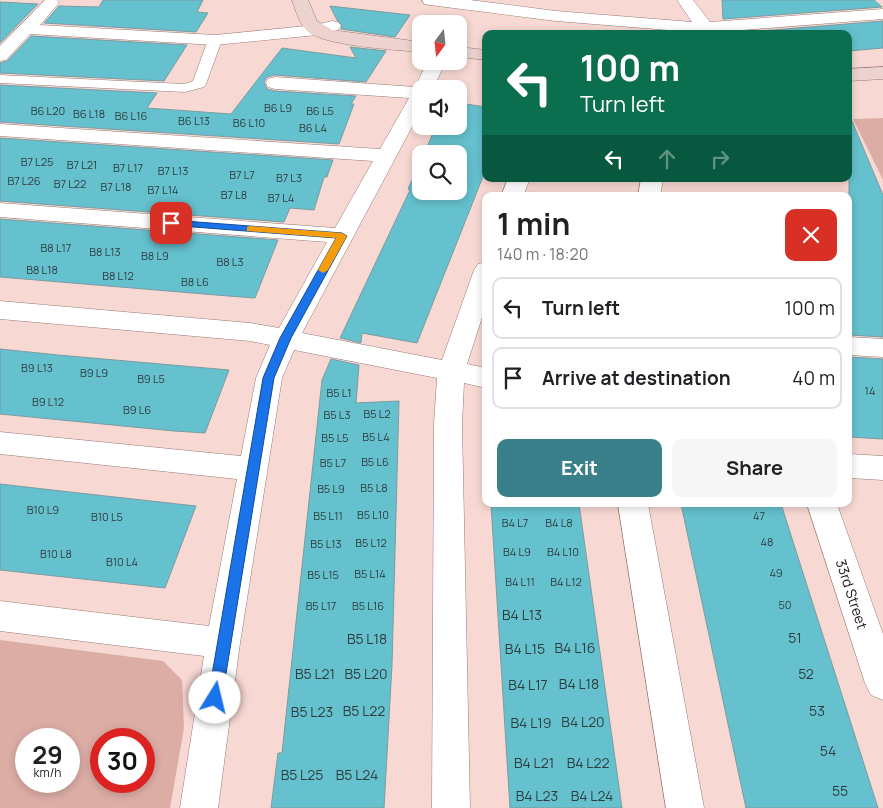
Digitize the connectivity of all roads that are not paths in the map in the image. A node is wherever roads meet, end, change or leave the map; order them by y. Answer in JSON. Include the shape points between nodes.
{"nodes":[{"id":1,"x":300,"y":0,"type":"edge"},
{"id":2,"x":430,"y":0,"type":"edge"},
{"id":3,"x":685,"y":0,"type":"edge"},
{"id":4,"x":832,"y":0,"type":"edge"},
{"id":5,"x":50,"y":3,"type":"dead end"},
{"id":6,"x":553,"y":8,"type":"edge"},
{"id":7,"x":883,"y":14,"type":"edge"},
{"id":8,"x":847,"y":17,"type":"junction"},
{"id":9,"x":325,"y":28,"type":"junction"},
{"id":10,"x":705,"y":28,"type":"junction"},
{"id":11,"x":26,"y":29,"type":"junction"},
{"id":12,"x":215,"y":40,"type":"junction"},
{"id":13,"x":412,"y":46,"type":"edge"},
{"id":14,"x":468,"y":53,"type":"edge"},
{"id":15,"x":482,"y":55,"type":"edge"},
{"id":16,"x":0,"y":56,"type":"edge"},
{"id":17,"x":883,"y":73,"type":"edge"},
{"id":18,"x":852,"y":75,"type":"edge"},
{"id":19,"x":0,"y":79,"type":"edge"},
{"id":20,"x":275,"y":83,"type":"dead end"},
{"id":21,"x":412,"y":92,"type":"edge"},
{"id":22,"x":412,"y":109,"type":"edge"},
{"id":23,"x":0,"y":130,"type":"edge"},
{"id":24,"x":386,"y":156,"type":"junction"},
{"id":25,"x":0,"y":210,"type":"edge"},
{"id":26,"x":342,"y":236,"type":"junction"},
{"id":27,"x":482,"y":281,"type":"edge"},
{"id":28,"x":0,"y":310,"type":"edge"},
{"id":29,"x":286,"y":338,"type":"junction"},
{"id":30,"x":852,"y":346,"type":"edge"},
{"id":31,"x":883,"y":348,"type":"edge"},
{"id":32,"x":450,"y":372,"type":"junction"},
{"id":33,"x":482,"y":377,"type":"edge"},
{"id":34,"x":0,"y":443,"type":"edge"},
{"id":35,"x":852,"y":466,"type":"edge"},
{"id":36,"x":883,"y":468,"type":"edge"},
{"id":37,"x":253,"y":469,"type":"junction"},
{"id":38,"x":634,"y":507,"type":"edge"},
{"id":39,"x":823,"y":507,"type":"edge"},
{"id":40,"x":0,"y":616,"type":"edge"},
{"id":41,"x":874,"y":630,"type":"edge"},
{"id":42,"x":223,"y":643,"type":"junction"},
{"id":43,"x":883,"y":683,"type":"edge"},
{"id":44,"x":198,"y":808,"type":"edge"},
{"id":45,"x":451,"y":808,"type":"edge"},
{"id":46,"x":686,"y":808,"type":"edge"}],
"edges":[{"from":1,"to":9,"type":"street","via":[[308,20]]},
{"from":2,"to":6,"type":"street"},
{"from":3,"to":10,"type":"street"},
{"from":4,"to":8,"type":"street"},
{"from":5,"to":11,"type":"street"},
{"from":6,"to":10,"type":"street"},
{"from":7,"to":8,"type":"street"},
{"from":8,"to":10,"type":"street"},
{"from":9,"to":12,"type":"street"},
{"from":9,"to":13,"type":"street","via":[[337,36]]},
{"from":11,"to":12,"type":"street"},
{"from":11,"to":16,"type":"street"},
{"from":12,"to":19,"type":"lane","via":[[199,84],[185,88]]},
{"from":14,"to":15,"type":"street"},
{"from":17,"to":18,"type":"street"},
{"from":20,"to":21,"type":"street"},
{"from":22,"to":24,"type":"street"},
{"from":23,"to":24,"type":"street"},
{"from":24,"to":26,"type":"street"},
{"from":25,"to":26,"type":"street"},
{"from":26,"to":29,"type":"street"},
{"from":27,"to":32,"type":"street"},
{"from":28,"to":29,"type":"street"},
{"from":29,"to":32,"type":"street"},
{"from":29,"to":37,"type":"street","via":[[269,378]]},
{"from":30,"to":31,"type":"street"},
{"from":32,"to":33,"type":"street"},
{"from":32,"to":45,"type":"street"},
{"from":34,"to":37,"type":"street"},
{"from":35,"to":36,"type":"street"},
{"from":37,"to":42,"type":"street"},
{"from":38,"to":46,"type":"street"},
{"from":39,"to":41,"type":"street","name":"33rd Street"},
{"from":40,"to":42,"type":"street"},
{"from":41,"to":43,"type":"street","name":"33rd Street"},
{"from":42,"to":44,"type":"street"}]}
